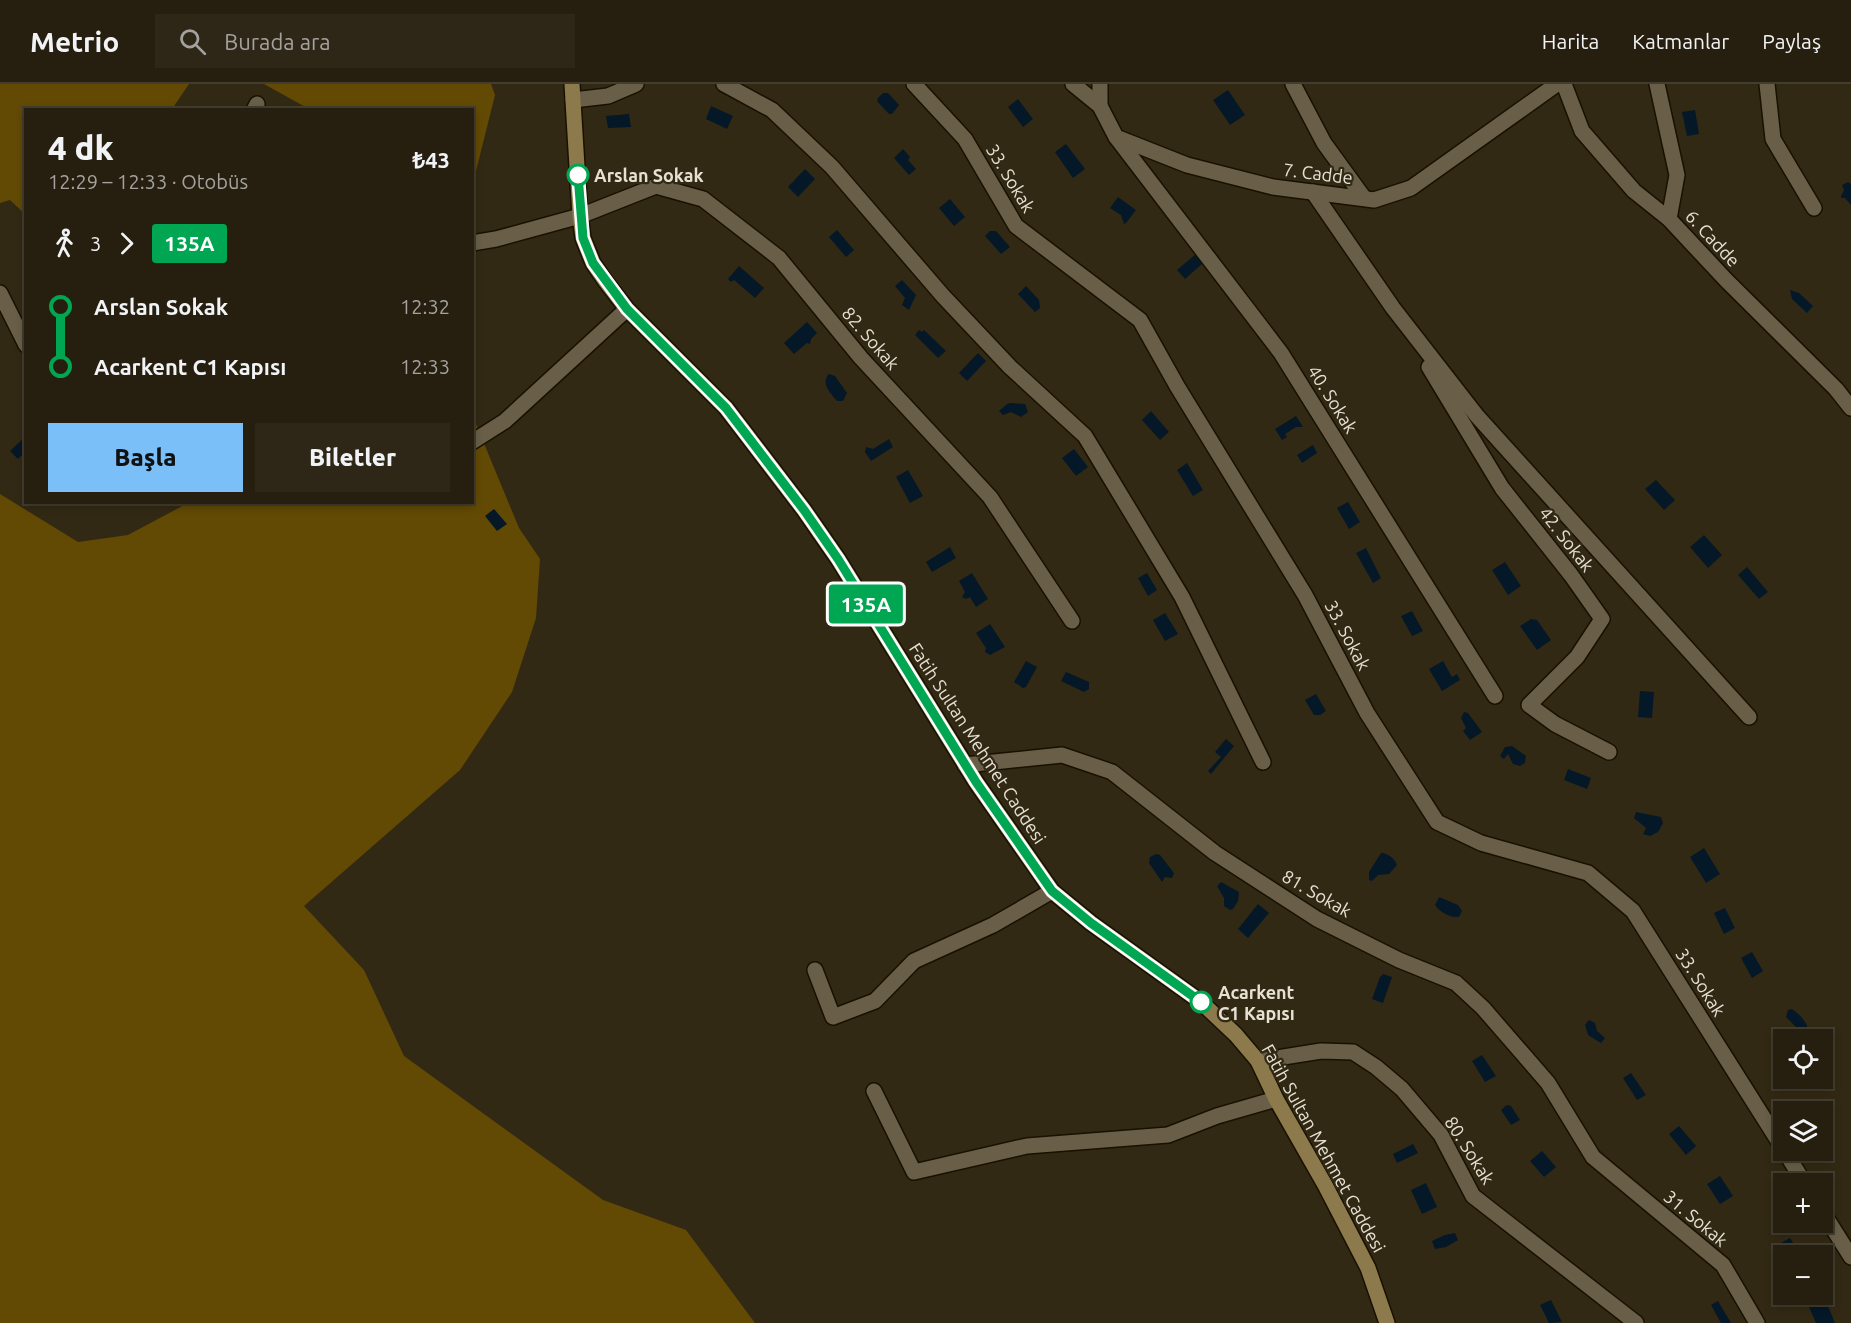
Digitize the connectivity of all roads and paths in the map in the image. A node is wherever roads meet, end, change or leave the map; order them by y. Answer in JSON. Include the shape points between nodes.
{"nodes":[{"id":1,"x":572,"y":84,"type":"edge"},
{"id":2,"x":636,"y":84,"type":"edge"},
{"id":3,"x":724,"y":84,"type":"edge"},
{"id":4,"x":914,"y":84,"type":"edge"},
{"id":5,"x":1073,"y":84,"type":"edge"},
{"id":6,"x":1100,"y":84,"type":"edge"},
{"id":7,"x":1293,"y":84,"type":"edge"},
{"id":8,"x":1557,"y":84,"type":"edge"},
{"id":9,"x":1564,"y":84,"type":"edge"},
{"id":10,"x":1657,"y":84,"type":"edge"},
{"id":11,"x":1767,"y":84,"type":"edge"},
{"id":12,"x":573,"y":100,"type":"junction"},
{"id":13,"x":1100,"y":106,"type":"junction"},
{"id":14,"x":1116,"y":137,"type":"junction"},
{"id":15,"x":1313,"y":192,"type":"junction"},
{"id":16,"x":1364,"y":198,"type":"junction"},
{"id":17,"x":1814,"y":208,"type":"dead end"},
{"id":18,"x":580,"y":216,"type":"junction"},
{"id":19,"x":1669,"y":219,"type":"junction"},
{"id":20,"x":474,"y":243,"type":"edge"},
{"id":21,"x":0,"y":293,"type":"edge"},
{"id":22,"x":1394,"y":308,"type":"junction"},
{"id":23,"x":627,"y":309,"type":"junction"},
{"id":24,"x":24,"y":341,"type":"edge"},
{"id":25,"x":1851,"y":408,"type":"edge"},
{"id":26,"x":474,"y":441,"type":"edge"},
{"id":27,"x":1072,"y":621,"type":"dead end"},
{"id":28,"x":1496,"y":696,"type":"dead end"},
{"id":29,"x":1749,"y":717,"type":"dead end"},
{"id":30,"x":1609,"y":752,"type":"dead end"},
{"id":31,"x":1263,"y":762,"type":"dead end"},
{"id":32,"x":965,"y":765,"type":"junction"},
{"id":33,"x":1052,"y":891,"type":"junction"},
{"id":34,"x":815,"y":970,"type":"dead end"},
{"id":35,"x":1258,"y":1061,"type":"junction"},
{"id":36,"x":874,"y":1090,"type":"dead end"},
{"id":37,"x":1276,"y":1099,"type":"junction"},
{"id":38,"x":1773,"y":1133,"type":"edge"},
{"id":39,"x":1593,"y":1157,"type":"joint"},
{"id":40,"x":1833,"y":1228,"type":"edge"},
{"id":41,"x":1851,"y":1257,"type":"edge"},
{"id":42,"x":1387,"y":1323,"type":"edge"},
{"id":43,"x":1636,"y":1323,"type":"edge"},
{"id":44,"x":1757,"y":1323,"type":"edge"}],
"edges":[{"from":1,"to":12,"type":"main road","name":"Fatih Sultan Mehmet Caddesi"},
{"from":2,"to":12,"type":"street","via":[[608,96]]},
{"from":3,"to":31,"type":"street","via":[[772,110],[832,167],[943,296],[1010,367],[1085,436],[1182,597]]},
{"from":4,"to":38,"type":"street","name":"33. Sokak","via":[[965,139],[1016,226],[1140,320],[1305,595],[1367,713],[1437,822],[1481,843],[1588,873],[1633,911]]},
{"from":5,"to":13,"type":"street"},
{"from":6,"to":13,"type":"street"},
{"from":7,"to":16,"type":"street","via":[[1324,143]]},
{"from":8,"to":16,"type":"street","name":"7. Cadde","via":[[1411,188],[1374,200]]},
{"from":9,"to":19,"type":"street","name":"6. Cadde","via":[[1582,131],[1634,191]]},
{"from":10,"to":19,"type":"street","via":[[1677,175]]},
{"from":11,"to":17,"type":"street","via":[[1773,139]]},
{"from":12,"to":18,"type":"main road","name":"Fatih Sultan Mehmet Caddesi"},
{"from":13,"to":14,"type":"street"},
{"from":14,"to":15,"type":"street","name":"7. Cadde","via":[[1187,165],[1273,187]]},
{"from":14,"to":28,"type":"street","name":"40. Sokak","via":[[1281,353]]},
{"from":15,"to":16,"type":"street","name":"7. Cadde"},
{"from":15,"to":22,"type":"street","name":"42. Sokak"},
{"from":18,"to":20,"type":"street","name":"82. Sokak"},
{"from":18,"to":23,"type":"main road","name":"Fatih Sultan Mehmet Caddesi","via":[[593,263]]},
{"from":18,"to":27,"type":"street","name":"82. Sokak","via":[[656,186],[703,199],[779,258],[861,358],[990,497]]},
{"from":19,"to":25,"type":"street","name":"6. Cadde"},
{"from":21,"to":24,"type":"street"},
{"from":22,"to":29,"type":"street","name":"42. Sokak","via":[[1477,416]]},
{"from":22,"to":30,"type":"street","name":"42. Sokak","via":[[1502,488],[1602,619],[1577,657],[1529,705],[1555,724]]},
{"from":23,"to":26,"type":"street","via":[[505,421]]},
{"from":23,"to":32,"type":"main road","name":"Fatih Sultan Mehmet Caddesi","via":[[726,408],[767,459],[838,559]]},
{"from":32,"to":33,"type":"main road","name":"Fatih Sultan Mehmet Caddesi"},
{"from":32,"to":39,"type":"street","name":"81. Sokak","via":[[1062,756],[1112,772],[1215,853],[1317,919],[1399,960],[1456,982],[1548,1083]]},
{"from":33,"to":34,"type":"street","via":[[993,925],[914,961],[875,1001],[832,1017]]},
{"from":33,"to":35,"type":"main road","name":"Fatih Sultan Mehmet Caddesi","via":[[1201,1002]]},
{"from":35,"to":37,"type":"main road","name":"Fatih Sultan Mehmet Caddesi"},
{"from":35,"to":43,"type":"street","name":"80. Sokak","via":[[1322,1051],[1353,1052],[1376,1067],[1402,1089],[1441,1135],[1473,1196]]},
{"from":36,"to":37,"type":"street","via":[[914,1172],[1027,1146],[1168,1135]]},
{"from":37,"to":42,"type":"main road","name":"Fatih Sultan Mehmet Caddesi","via":[[1368,1268]]},
{"from":39,"to":44,"type":"street","name":"31. Sokak","via":[[1723,1265]]},
{"from":40,"to":41,"type":"street"}]}
